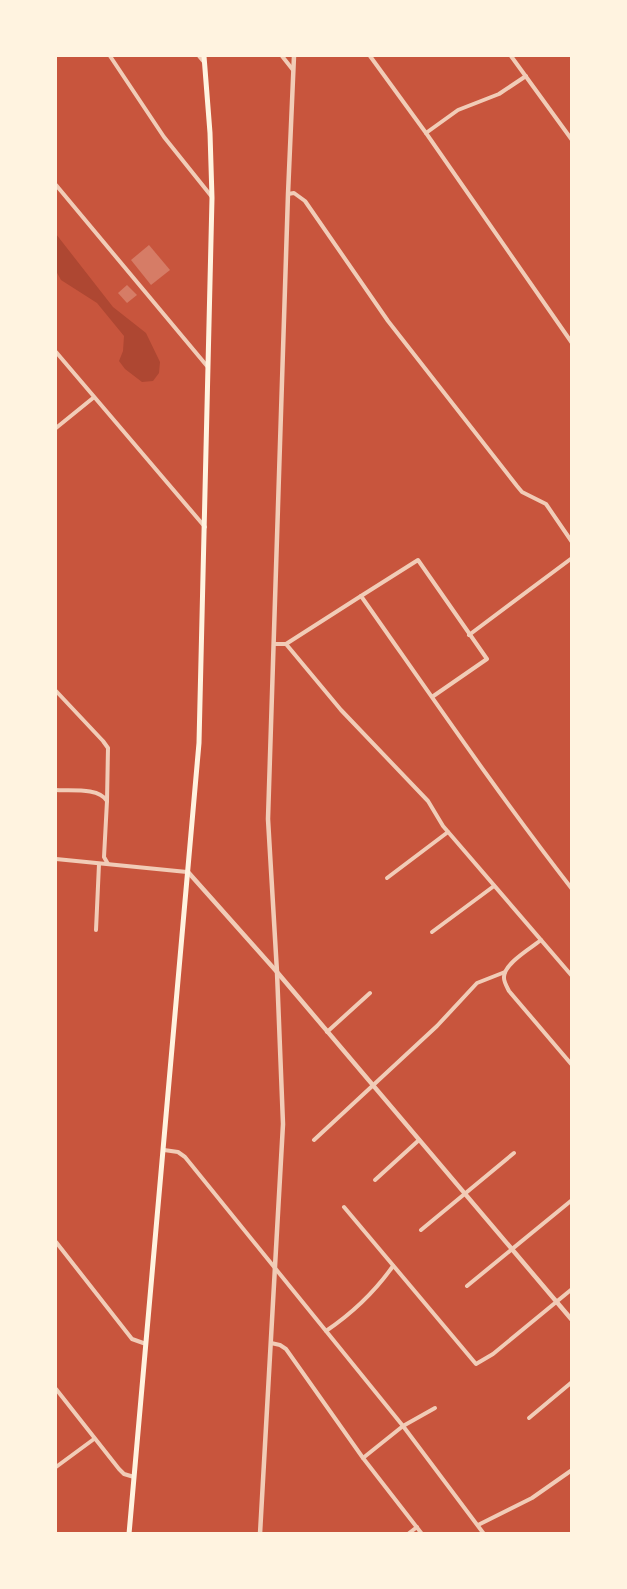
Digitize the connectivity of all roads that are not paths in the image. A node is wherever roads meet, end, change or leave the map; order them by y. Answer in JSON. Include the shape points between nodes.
{"nodes":[{"id":1,"x":110,"y":56,"type":"edge"},
{"id":2,"x":199,"y":56,"type":"edge"},
{"id":3,"x":282,"y":56,"type":"edge"},
{"id":4,"x":294,"y":56,"type":"edge"},
{"id":5,"x":369,"y":56,"type":"edge"},
{"id":6,"x":512,"y":56,"type":"edge"},
{"id":7,"x":204,"y":59,"type":"edge"},
{"id":8,"x":294,"y":71,"type":"junction"},
{"id":9,"x":526,"y":76,"type":"junction"},
{"id":10,"x":426,"y":133,"type":"junction"},
{"id":11,"x":572,"y":141,"type":"edge"},
{"id":12,"x":56,"y":185,"type":"edge"},
{"id":13,"x":288,"y":194,"type":"junction"},
{"id":14,"x":212,"y":198,"type":"junction"},
{"id":15,"x":572,"y":343,"type":"edge"},
{"id":16,"x":56,"y":352,"type":"edge"},
{"id":17,"x":210,"y":369,"type":"junction"},
{"id":18,"x":93,"y":398,"type":"junction"},
{"id":19,"x":56,"y":428,"type":"edge"},
{"id":20,"x":205,"y":527,"type":"junction"},
{"id":21,"x":572,"y":542,"type":"edge"},
{"id":22,"x":572,"y":558,"type":"edge"},
{"id":23,"x":361,"y":596,"type":"junction"},
{"id":24,"x":469,"y":635,"type":"junction"},
{"id":25,"x":274,"y":644,"type":"junction"},
{"id":26,"x":286,"y":644,"type":"junction"},
{"id":27,"x":56,"y":691,"type":"edge"},
{"id":28,"x":432,"y":697,"type":"junction"},
{"id":29,"x":56,"y":790,"type":"edge"},
{"id":30,"x":107,"y":801,"type":"junction"},
{"id":31,"x":448,"y":832,"type":"junction"},
{"id":32,"x":56,"y":859,"type":"edge"},
{"id":33,"x":99,"y":864,"type":"junction"},
{"id":34,"x":109,"y":865,"type":"junction"},
{"id":35,"x":188,"y":872,"type":"junction"},
{"id":36,"x":387,"y":878,"type":"dead end"},
{"id":37,"x":494,"y":886,"type":"junction"},
{"id":38,"x":572,"y":889,"type":"edge"},
{"id":39,"x":96,"y":930,"type":"dead end"},
{"id":40,"x":432,"y":932,"type":"dead end"},
{"id":41,"x":541,"y":940,"type":"junction"},
{"id":42,"x":277,"y":972,"type":"junction"},
{"id":43,"x":504,"y":972,"type":"junction"},
{"id":44,"x":572,"y":976,"type":"edge"},
{"id":45,"x":370,"y":993,"type":"dead end"},
{"id":46,"x":327,"y":1032,"type":"junction"},
{"id":47,"x":571,"y":1063,"type":"edge"},
{"id":48,"x":374,"y":1087,"type":"junction"},
{"id":49,"x":314,"y":1140,"type":"dead end"},
{"id":50,"x":419,"y":1140,"type":"junction"},
{"id":51,"x":164,"y":1150,"type":"junction"},
{"id":52,"x":514,"y":1153,"type":"dead end"},
{"id":53,"x":375,"y":1180,"type":"dead end"},
{"id":54,"x":465,"y":1194,"type":"junction"},
{"id":55,"x":572,"y":1200,"type":"edge"},
{"id":56,"x":344,"y":1207,"type":"dead end"},
{"id":57,"x":421,"y":1230,"type":"dead end"},
{"id":58,"x":56,"y":1242,"type":"edge"},
{"id":59,"x":512,"y":1249,"type":"junction"},
{"id":60,"x":393,"y":1266,"type":"junction"},
{"id":61,"x":275,"y":1268,"type":"junction"},
{"id":62,"x":466,"y":1286,"type":"dead end"},
{"id":63,"x":572,"y":1290,"type":"edge"},
{"id":64,"x":556,"y":1302,"type":"junction"},
{"id":65,"x":572,"y":1320,"type":"edge"},
{"id":66,"x":326,"y":1331,"type":"junction"},
{"id":67,"x":271,"y":1342,"type":"junction"},
{"id":68,"x":146,"y":1344,"type":"junction"},
{"id":69,"x":572,"y":1382,"type":"edge"},
{"id":70,"x":56,"y":1389,"type":"edge"},
{"id":71,"x":435,"y":1408,"type":"dead end"},
{"id":72,"x":529,"y":1418,"type":"dead end"},
{"id":73,"x":403,"y":1426,"type":"junction"},
{"id":74,"x":94,"y":1439,"type":"junction"},
{"id":75,"x":363,"y":1458,"type":"junction"},
{"id":76,"x":56,"y":1467,"type":"edge"},
{"id":77,"x":572,"y":1470,"type":"edge"},
{"id":78,"x":134,"y":1477,"type":"junction"},
{"id":79,"x":478,"y":1525,"type":"junction"},
{"id":80,"x":417,"y":1527,"type":"junction"},
{"id":81,"x":129,"y":1533,"type":"edge"},
{"id":82,"x":260,"y":1533,"type":"edge"},
{"id":83,"x":408,"y":1533,"type":"edge"},
{"id":84,"x":422,"y":1533,"type":"edge"},
{"id":85,"x":484,"y":1533,"type":"edge"}],
"edges":[{"from":1,"to":14,"type":"street","via":[[164,137]]},
{"from":2,"to":7,"type":"street"},
{"from":3,"to":8,"type":"street"},
{"from":4,"to":8,"type":"street"},
{"from":5,"to":10,"type":"street"},
{"from":6,"to":9,"type":"street"},
{"from":7,"to":14,"type":"main road"},
{"from":8,"to":13,"type":"street"},
{"from":9,"to":10,"type":"street","via":[[499,94],[458,110]]},
{"from":9,"to":11,"type":"street"},
{"from":10,"to":15,"type":"street"},
{"from":12,"to":17,"type":"street"},
{"from":13,"to":21,"type":"street","via":[[294,193],[305,201],[388,321],[517,486],[546,504]]},
{"from":13,"to":25,"type":"street"},
{"from":14,"to":17,"type":"main road"},
{"from":16,"to":18,"type":"street"},
{"from":17,"to":20,"type":"main road"},
{"from":18,"to":19,"type":"street"},
{"from":18,"to":20,"type":"street"},
{"from":20,"to":35,"type":"main road","via":[[199,742]]},
{"from":22,"to":24,"type":"street"},
{"from":23,"to":24,"type":"street","via":[[418,560]]},
{"from":23,"to":26,"type":"street"},
{"from":23,"to":28,"type":"street"},
{"from":24,"to":28,"type":"street","via":[[487,659]]},
{"from":25,"to":26,"type":"street"},
{"from":25,"to":42,"type":"street","via":[[268,819]]},
{"from":26,"to":31,"type":"street","via":[[341,710],[428,801]]},
{"from":27,"to":30,"type":"street","via":[[108,748]]},
{"from":28,"to":38,"type":"street","via":[[512,813]]},
{"from":29,"to":30,"type":"street","via":[[97,793]]},
{"from":30,"to":34,"type":"street","via":[[104,857]]},
{"from":31,"to":36,"type":"street"},
{"from":31,"to":37,"type":"street"},
{"from":32,"to":33,"type":"street"},
{"from":33,"to":34,"type":"street"},
{"from":33,"to":39,"type":"street"},
{"from":34,"to":35,"type":"street"},
{"from":35,"to":42,"type":"street"},
{"from":35,"to":51,"type":"main road"},
{"from":37,"to":40,"type":"street"},
{"from":37,"to":41,"type":"street"},
{"from":41,"to":43,"type":"street"},
{"from":41,"to":44,"type":"street"},
{"from":42,"to":46,"type":"street"},
{"from":42,"to":61,"type":"street","via":[[283,1124]]},
{"from":43,"to":47,"type":"street","via":[[503,980],[509,991]]},
{"from":43,"to":48,"type":"street","via":[[477,983]]},
{"from":45,"to":46,"type":"street"},
{"from":46,"to":48,"type":"street"},
{"from":48,"to":49,"type":"street"},
{"from":48,"to":50,"type":"street"},
{"from":50,"to":53,"type":"street"},
{"from":50,"to":54,"type":"street"},
{"from":51,"to":61,"type":"street","via":[[185,1157]]},
{"from":51,"to":68,"type":"main road"},
{"from":52,"to":54,"type":"street"},
{"from":54,"to":57,"type":"street"},
{"from":54,"to":59,"type":"street"},
{"from":55,"to":59,"type":"street"},
{"from":56,"to":60,"type":"street"},
{"from":58,"to":68,"type":"street","via":[[132,1339]]},
{"from":59,"to":62,"type":"street"},
{"from":59,"to":64,"type":"street"},
{"from":60,"to":64,"type":"street","via":[[476,1364]]},
{"from":60,"to":66,"type":"street","via":[[361,1305]]},
{"from":61,"to":66,"type":"street"},
{"from":61,"to":67,"type":"street"},
{"from":63,"to":64,"type":"street"},
{"from":64,"to":65,"type":"street"},
{"from":66,"to":73,"type":"street"},
{"from":67,"to":75,"type":"street","via":[[286,1349]]},
{"from":67,"to":82,"type":"street"},
{"from":68,"to":78,"type":"main road"},
{"from":69,"to":72,"type":"street"},
{"from":70,"to":74,"type":"street"},
{"from":71,"to":73,"type":"street"},
{"from":73,"to":75,"type":"street"},
{"from":73,"to":79,"type":"street"},
{"from":74,"to":76,"type":"street"},
{"from":74,"to":78,"type":"street","via":[[124,1474]]},
{"from":75,"to":80,"type":"street"},
{"from":77,"to":79,"type":"street","via":[[532,1498]]},
{"from":78,"to":81,"type":"main road"},
{"from":79,"to":85,"type":"street"},
{"from":80,"to":83,"type":"street"},
{"from":80,"to":84,"type":"street"}]}
